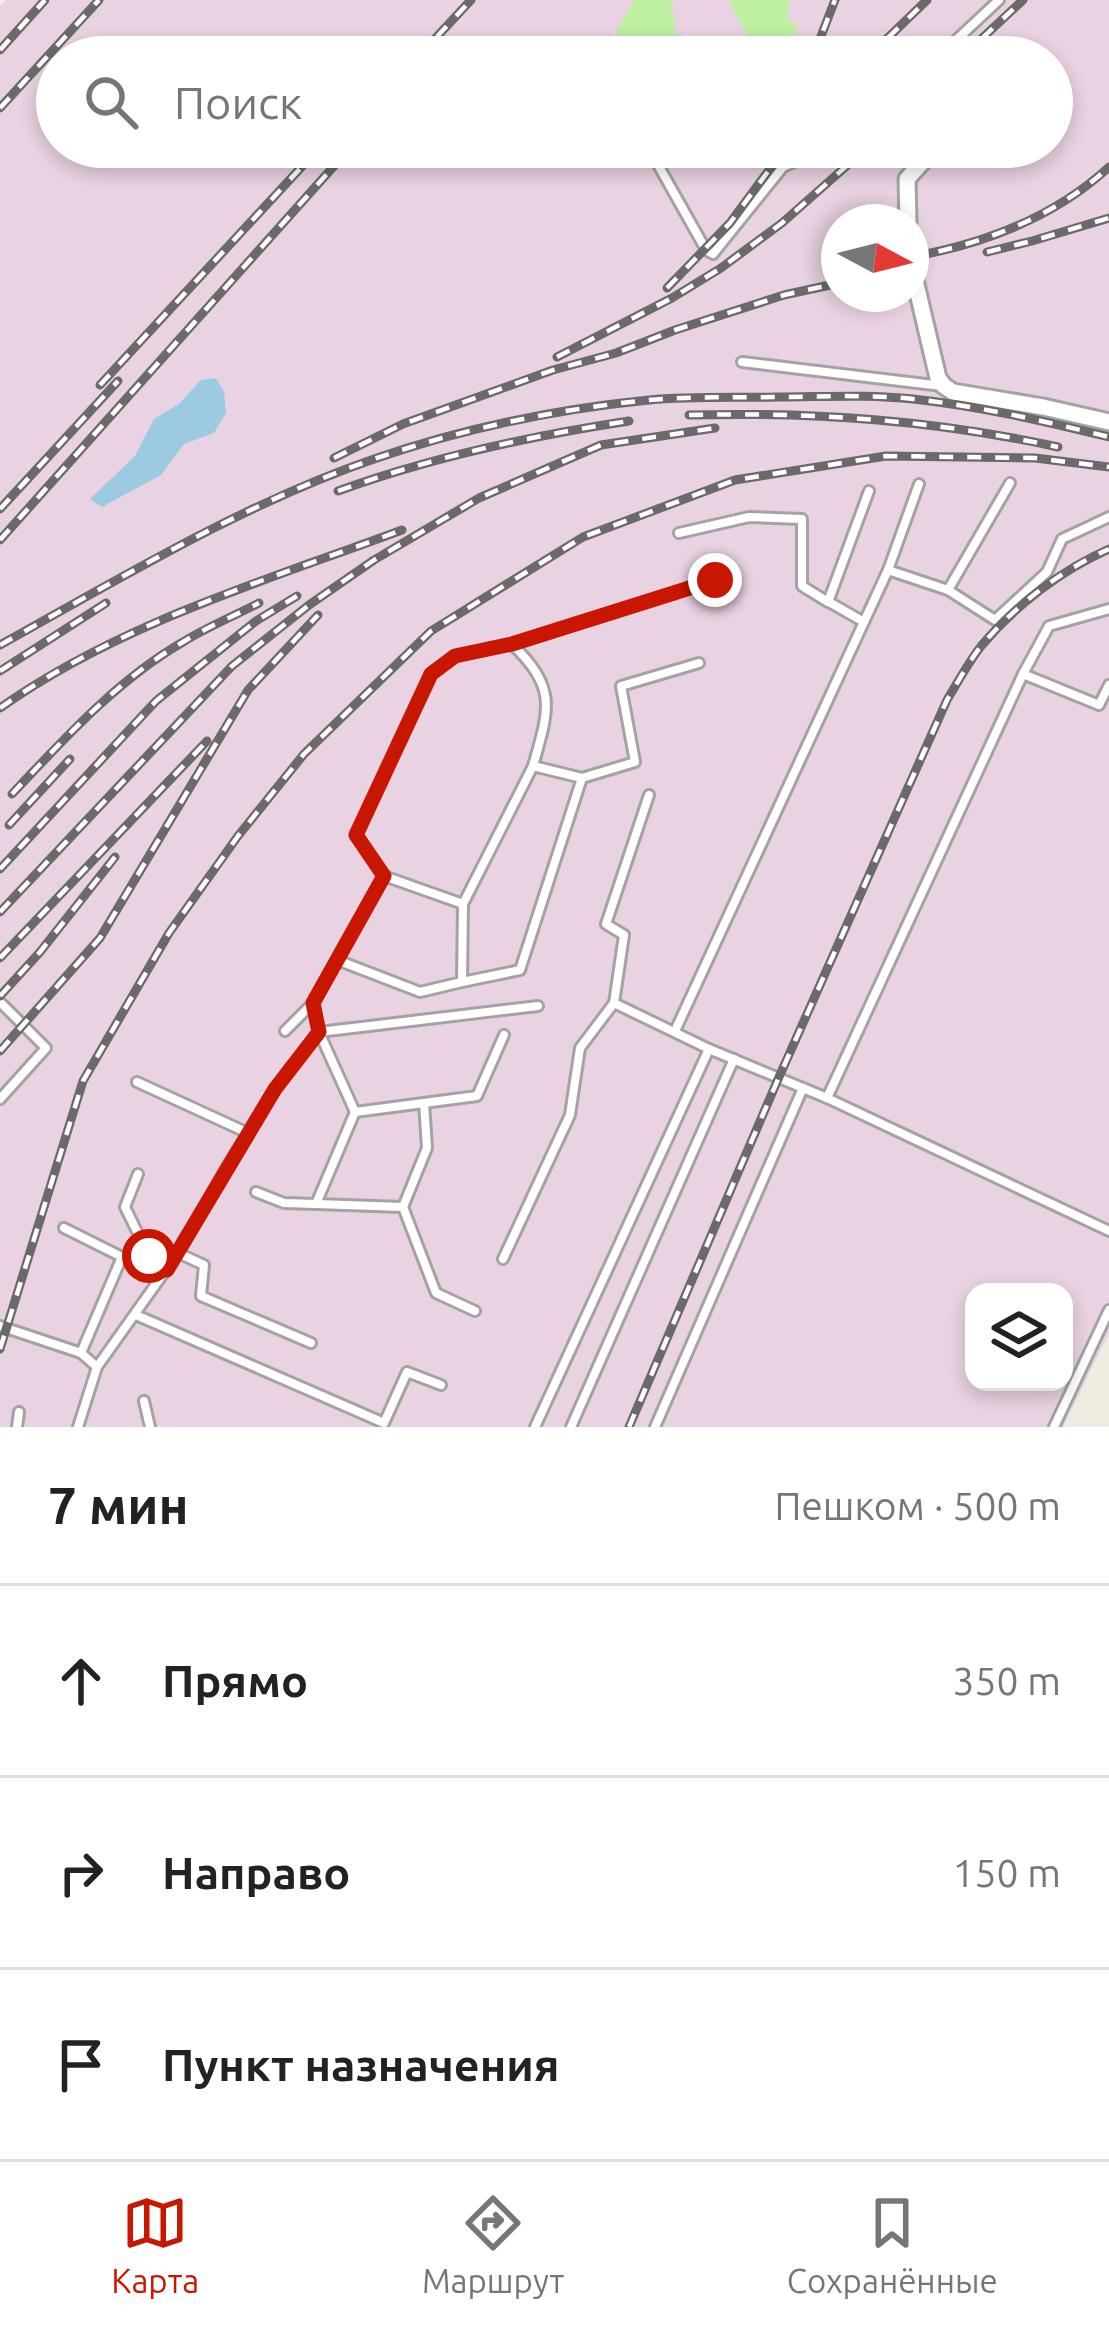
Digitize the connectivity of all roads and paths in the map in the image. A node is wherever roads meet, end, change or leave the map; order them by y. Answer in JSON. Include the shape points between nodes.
{"nodes":[{"id":1,"x":999,"y":0,"type":"edge"},
{"id":2,"x":960,"y":36,"type":"edge"},
{"id":3,"x":659,"y":168,"type":"edge"},
{"id":4,"x":783,"y":168,"type":"edge"},
{"id":5,"x":917,"y":168,"type":"edge"},
{"id":6,"x":908,"y":204,"type":"edge"},
{"id":7,"x":923,"y":312,"type":"edge"},
{"id":8,"x":742,"y":362,"type":"dead end"},
{"id":9,"x":944,"y":386,"type":"junction"},
{"id":10,"x":1109,"y":422,"type":"edge"},
{"id":11,"x":1010,"y":483,"type":"dead end"},
{"id":12,"x":920,"y":484,"type":"dead end"},
{"id":13,"x":869,"y":491,"type":"dead end"},
{"id":14,"x":1109,"y":518,"type":"edge"},
{"id":15,"x":679,"y":533,"type":"dead end"},
{"id":16,"x":888,"y":570,"type":"junction"},
{"id":17,"x":715,"y":580,"type":"dead end"},
{"id":18,"x":948,"y":590,"type":"junction"},
{"id":19,"x":828,"y":602,"type":"junction"},
{"id":20,"x":1109,"y":609,"type":"edge"},
{"id":21,"x":864,"y":622,"type":"junction"},
{"id":22,"x":512,"y":644,"type":"junction"},
{"id":23,"x":699,"y":663,"type":"dead end"},
{"id":24,"x":1023,"y":674,"type":"junction"},
{"id":25,"x":1109,"y":685,"type":"edge"},
{"id":26,"x":1104,"y":708,"type":"edge"},
{"id":27,"x":533,"y":766,"type":"junction"},
{"id":28,"x":582,"y":778,"type":"junction"},
{"id":29,"x":649,"y":795,"type":"dead end"},
{"id":30,"x":384,"y":876,"type":"junction"},
{"id":31,"x":464,"y":904,"type":"junction"},
{"id":32,"x":337,"y":960,"type":"junction"},
{"id":33,"x":462,"y":982,"type":"junction"},
{"id":34,"x":313,"y":1003,"type":"junction"},
{"id":35,"x":614,"y":1003,"type":"junction"},
{"id":36,"x":2,"y":1004,"type":"edge"},
{"id":37,"x":538,"y":1006,"type":"dead end"},
{"id":38,"x":285,"y":1031,"type":"dead end"},
{"id":39,"x":675,"y":1031,"type":"junction"},
{"id":40,"x":319,"y":1032,"type":"junction"},
{"id":41,"x":503,"y":1035,"type":"dead end"},
{"id":42,"x":709,"y":1049,"type":"junction"},
{"id":43,"x":734,"y":1059,"type":"junction"},
{"id":44,"x":137,"y":1082,"type":"dead end"},
{"id":45,"x":803,"y":1088,"type":"junction"},
{"id":46,"x":827,"y":1098,"type":"junction"},
{"id":47,"x":0,"y":1099,"type":"edge"},
{"id":48,"x":424,"y":1103,"type":"junction"},
{"id":49,"x":356,"y":1112,"type":"junction"},
{"id":50,"x":248,"y":1133,"type":"junction"},
{"id":51,"x":138,"y":1174,"type":"dead end"},
{"id":52,"x":256,"y":1192,"type":"dead end"},
{"id":53,"x":316,"y":1204,"type":"junction"},
{"id":54,"x":403,"y":1207,"type":"junction"},
{"id":55,"x":64,"y":1228,"type":"dead end"},
{"id":56,"x":1109,"y":1231,"type":"edge"},
{"id":57,"x":178,"y":1253,"type":"junction"},
{"id":58,"x":503,"y":1258,"type":"dead end"},
{"id":59,"x":167,"y":1270,"type":"junction"},
{"id":60,"x":1109,"y":1310,"type":"edge"},
{"id":61,"x":475,"y":1312,"type":"dead end"},
{"id":62,"x":136,"y":1315,"type":"junction"},
{"id":63,"x":0,"y":1326,"type":"edge"},
{"id":64,"x":1096,"y":1337,"type":"junction"},
{"id":65,"x":311,"y":1343,"type":"dead end"},
{"id":66,"x":1109,"y":1343,"type":"edge"},
{"id":67,"x":81,"y":1353,"type":"junction"},
{"id":68,"x":97,"y":1366,"type":"junction"},
{"id":69,"x":441,"y":1385,"type":"dead end"},
{"id":70,"x":145,"y":1401,"type":"dead end"},
{"id":71,"x":19,"y":1412,"type":"dead end"},
{"id":72,"x":383,"y":1425,"type":"edge"},
{"id":73,"x":16,"y":1427,"type":"edge"},
{"id":74,"x":78,"y":1427,"type":"edge"},
{"id":75,"x":150,"y":1427,"type":"edge"},
{"id":76,"x":535,"y":1427,"type":"edge"},
{"id":77,"x":571,"y":1427,"type":"edge"},
{"id":78,"x":656,"y":1427,"type":"edge"},
{"id":79,"x":1054,"y":1427,"type":"edge"}],
"edges":[{"from":1,"to":2,"type":"lane"},
{"from":3,"to":4,"type":"lane","via":[[712,254]]},
{"from":5,"to":6,"type":"street","via":[[907,179]]},
{"from":7,"to":9,"type":"street"},
{"from":8,"to":9,"type":"lane"},
{"from":9,"to":10,"type":"street"},
{"from":11,"to":18,"type":"lane"},
{"from":12,"to":16,"type":"lane"},
{"from":13,"to":19,"type":"lane"},
{"from":14,"to":18,"type":"lane","via":[[1062,539],[1047,572],[995,620]]},
{"from":15,"to":19,"type":"lane","via":[[749,517],[802,519],[802,586]]},
{"from":16,"to":18,"type":"lane"},
{"from":16,"to":21,"type":"lane"},
{"from":17,"to":22,"type":"lane"},
{"from":19,"to":21,"type":"lane"},
{"from":20,"to":24,"type":"lane","via":[[1049,626]]},
{"from":21,"to":39,"type":"lane"},
{"from":22,"to":27,"type":"lane","via":[[547,693]]},
{"from":22,"to":30,"type":"lane","via":[[455,656],[431,674],[356,835]]},
{"from":23,"to":28,"type":"lane","via":[[621,686],[635,762]]},
{"from":24,"to":26,"type":"lane"},
{"from":24,"to":46,"type":"lane"},
{"from":25,"to":26,"type":"lane"},
{"from":27,"to":28,"type":"lane"},
{"from":27,"to":31,"type":"lane"},
{"from":28,"to":33,"type":"lane","via":[[520,970]]},
{"from":29,"to":35,"type":"lane","via":[[606,924],[624,935]]},
{"from":30,"to":31,"type":"lane"},
{"from":30,"to":32,"type":"lane"},
{"from":31,"to":33,"type":"lane"},
{"from":32,"to":33,"type":"lane","via":[[419,992]]},
{"from":32,"to":34,"type":"lane"},
{"from":34,"to":38,"type":"lane"},
{"from":34,"to":40,"type":"lane"},
{"from":35,"to":39,"type":"lane"},
{"from":35,"to":58,"type":"lane","via":[[580,1048],[570,1115]]},
{"from":36,"to":47,"type":"lane","via":[[46,1048]]},
{"from":37,"to":40,"type":"lane"},
{"from":39,"to":42,"type":"lane"},
{"from":40,"to":49,"type":"lane"},
{"from":40,"to":50,"type":"lane"},
{"from":41,"to":48,"type":"lane","via":[[477,1096]]},
{"from":42,"to":43,"type":"lane"},
{"from":42,"to":76,"type":"lane"},
{"from":43,"to":45,"type":"lane"},
{"from":43,"to":77,"type":"lane"},
{"from":44,"to":50,"type":"lane"},
{"from":45,"to":46,"type":"lane"},
{"from":45,"to":78,"type":"lane"},
{"from":46,"to":56,"type":"lane"},
{"from":48,"to":49,"type":"lane"},
{"from":48,"to":54,"type":"lane","via":[[427,1148]]},
{"from":49,"to":53,"type":"lane"},
{"from":50,"to":57,"type":"lane"},
{"from":51,"to":59,"type":"lane","via":[[124,1208],[149,1256]]},
{"from":52,"to":53,"type":"lane"},
{"from":53,"to":54,"type":"lane"},
{"from":54,"to":61,"type":"lane","via":[[436,1293]]},
{"from":55,"to":67,"type":"lane","via":[[122,1257]]},
{"from":57,"to":59,"type":"lane"},
{"from":57,"to":65,"type":"lane","via":[[204,1265],[201,1296]]},
{"from":59,"to":62,"type":"lane"},
{"from":60,"to":64,"type":"lane"},
{"from":62,"to":68,"type":"lane"},
{"from":62,"to":72,"type":"lane"},
{"from":63,"to":67,"type":"lane"},
{"from":64,"to":66,"type":"lane"},
{"from":64,"to":79,"type":"lane"},
{"from":67,"to":68,"type":"lane"},
{"from":68,"to":74,"type":"lane"},
{"from":69,"to":72,"type":"lane","via":[[407,1372]]},
{"from":70,"to":75,"type":"lane"},
{"from":71,"to":73,"type":"lane"}]}
